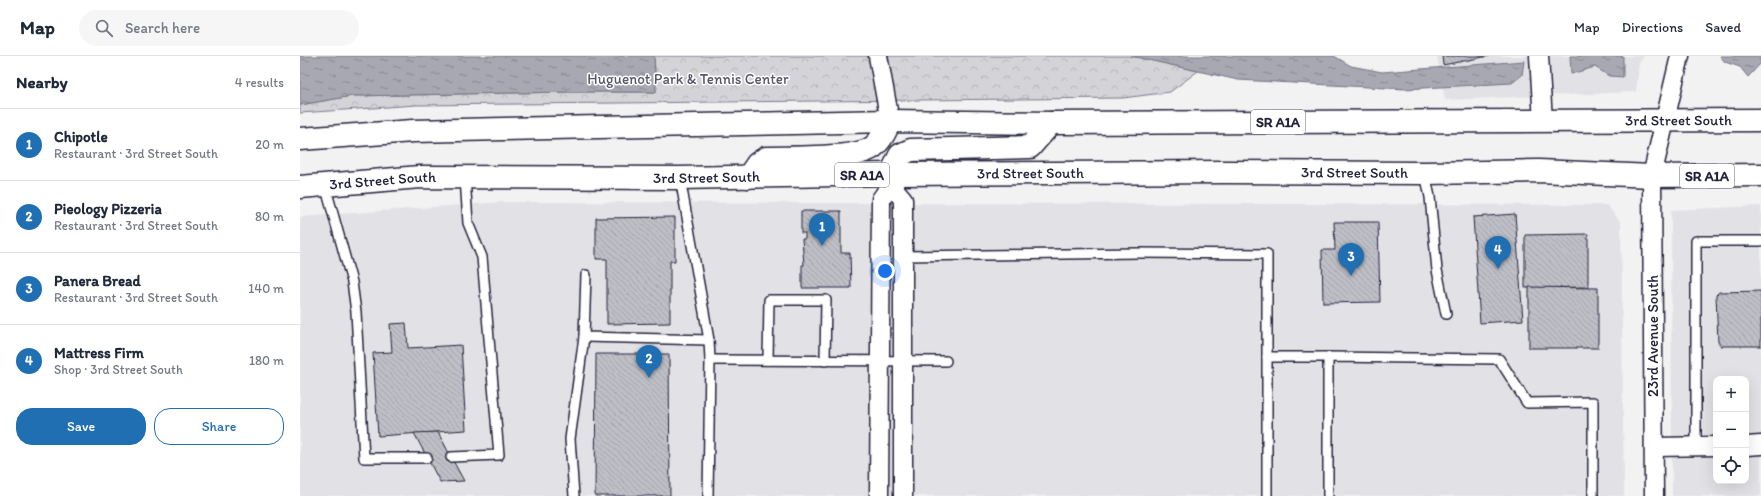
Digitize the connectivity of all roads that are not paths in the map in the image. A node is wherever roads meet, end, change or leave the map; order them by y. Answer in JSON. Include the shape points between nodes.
{"nodes":[{"id":1,"x":878,"y":56,"type":"edge"},
{"id":2,"x":1539,"y":56,"type":"edge"},
{"id":3,"x":1680,"y":56,"type":"edge"},
{"id":4,"x":1666,"y":120,"type":"junction"},
{"id":5,"x":1761,"y":120,"type":"edge"},
{"id":6,"x":890,"y":121,"type":"junction"},
{"id":7,"x":1543,"y":121,"type":"junction"},
{"id":8,"x":1051,"y":123,"type":"junction"},
{"id":9,"x":300,"y":139,"type":"edge"},
{"id":10,"x":1425,"y":173,"type":"junction"},
{"id":11,"x":1761,"y":175,"type":"edge"},
{"id":12,"x":1652,"y":176,"type":"junction"},
{"id":13,"x":465,"y":177,"type":"junction"},
{"id":14,"x":748,"y":177,"type":"junction"},
{"id":15,"x":680,"y":178,"type":"junction"},
{"id":16,"x":891,"y":180,"type":"junction"},
{"id":17,"x":325,"y":185,"type":"junction"},
{"id":18,"x":300,"y":187,"type":"edge"},
{"id":19,"x":1760,"y":241,"type":"edge"},
{"id":20,"x":903,"y":256,"type":"junction"},
{"id":21,"x":586,"y":275,"type":"dead end"},
{"id":22,"x":1446,"y":314,"type":"dead end"},
{"id":23,"x":584,"y":337,"type":"junction"},
{"id":24,"x":709,"y":340,"type":"junction"},
{"id":25,"x":1267,"y":356,"type":"junction"},
{"id":26,"x":1328,"y":357,"type":"junction"},
{"id":27,"x":710,"y":360,"type":"junction"},
{"id":28,"x":768,"y":360,"type":"junction"},
{"id":29,"x":825,"y":361,"type":"junction"},
{"id":30,"x":880,"y":361,"type":"junction"},
{"id":31,"x":903,"y":361,"type":"junction"},
{"id":32,"x":946,"y":362,"type":"dead end"},
{"id":33,"x":1761,"y":445,"type":"edge"},
{"id":34,"x":1654,"y":446,"type":"junction"},
{"id":35,"x":1696,"y":446,"type":"junction"},
{"id":36,"x":1713,"y":446,"type":"edge"},
{"id":37,"x":1749,"y":446,"type":"edge"},
{"id":38,"x":451,"y":457,"type":"dead end"},
{"id":39,"x":427,"y":458,"type":"dead end"},
{"id":40,"x":574,"y":496,"type":"edge"},
{"id":41,"x":708,"y":496,"type":"edge"},
{"id":42,"x":879,"y":496,"type":"edge"},
{"id":43,"x":903,"y":496,"type":"edge"},
{"id":44,"x":1267,"y":496,"type":"edge"},
{"id":45,"x":1328,"y":496,"type":"edge"},
{"id":46,"x":1593,"y":496,"type":"edge"},
{"id":47,"x":1654,"y":496,"type":"edge"}],
"edges":[{"from":1,"to":6,"type":"street"},
{"from":2,"to":7,"type":"street"},
{"from":3,"to":4,"type":"street","name":"23rd Avenue South"},
{"from":4,"to":5,"type":"main road","name":"3rd Street South","number":"SR A1A"},
{"from":4,"to":7,"type":"main road","name":"3rd Street South","number":"SR A1A"},
{"from":4,"to":12,"type":"street","name":"23rd Avenue South"},
{"from":6,"to":8,"type":"main road","name":"3rd Street South","number":"SR A1A"},
{"from":6,"to":9,"type":"main road","name":"3rd Street South","number":"SR A1A","via":[[413,131]]},
{"from":6,"to":14,"type":"main road","via":[[880,141],[872,148],[851,155],[766,158],[757,164]]},
{"from":7,"to":8,"type":"main road","name":"3rd Street South","number":"SR A1A"},
{"from":8,"to":16,"type":"main road","via":[[1030,147],[911,150],[900,155]]},
{"from":10,"to":12,"type":"main road","name":"3rd Street South","number":"SR A1A","via":[[1547,172]]},
{"from":10,"to":16,"type":"main road","name":"3rd Street South","number":"SR A1A","via":[[1218,172]]},
{"from":10,"to":22,"type":"lane","via":[[1430,197],[1437,270]]},
{"from":11,"to":12,"type":"main road","name":"3rd Street South","number":"SR A1A"},
{"from":12,"to":34,"type":"street","name":"23rd Avenue South"},
{"from":13,"to":15,"type":"main road","name":"3rd Street South","number":"SR A1A"},
{"from":13,"to":17,"type":"main road","name":"3rd Street South","number":"SR A1A","via":[[420,177]]},
{"from":13,"to":38,"type":"lane","via":[[468,223],[482,257],[499,455]]},
{"from":14,"to":15,"type":"main road","name":"3rd Street South","number":"SR A1A"},
{"from":14,"to":16,"type":"main road","name":"3rd Street South","number":"SR A1A"},
{"from":15,"to":24,"type":"lane"},
{"from":16,"to":20,"type":"street","via":[[903,199]]},
{"from":16,"to":30,"type":"street","via":[[882,199]]},
{"from":17,"to":18,"type":"main road","name":"3rd Street South","number":"SR A1A"},
{"from":17,"to":39,"type":"lane","via":[[352,282],[364,458]]},
{"from":19,"to":35,"type":"lane","via":[[1696,241]]},
{"from":20,"to":25,"type":"lane","via":[[1267,254]]},
{"from":20,"to":31,"type":"street"},
{"from":21,"to":23,"type":"lane"},
{"from":23,"to":24,"type":"lane"},
{"from":23,"to":40,"type":"lane","via":[[570,440]]},
{"from":24,"to":27,"type":"lane"},
{"from":25,"to":26,"type":"lane"},
{"from":25,"to":44,"type":"lane"},
{"from":26,"to":45,"type":"lane"},
{"from":26,"to":46,"type":"lane","via":[[1499,359],[1527,403],[1593,402]]},
{"from":27,"to":28,"type":"lane"},
{"from":27,"to":41,"type":"lane"},
{"from":28,"to":29,"type":"lane"},
{"from":28,"to":29,"type":"lane","via":[[769,300],[826,300]]},
{"from":29,"to":30,"type":"lane"},
{"from":30,"to":31,"type":"lane"},
{"from":30,"to":42,"type":"street"},
{"from":31,"to":32,"type":"lane"},
{"from":31,"to":43,"type":"street"},
{"from":33,"to":37,"type":"street"},
{"from":34,"to":35,"type":"street"},
{"from":34,"to":47,"type":"street","name":"23rd Avenue South"},
{"from":35,"to":36,"type":"street"}]}
